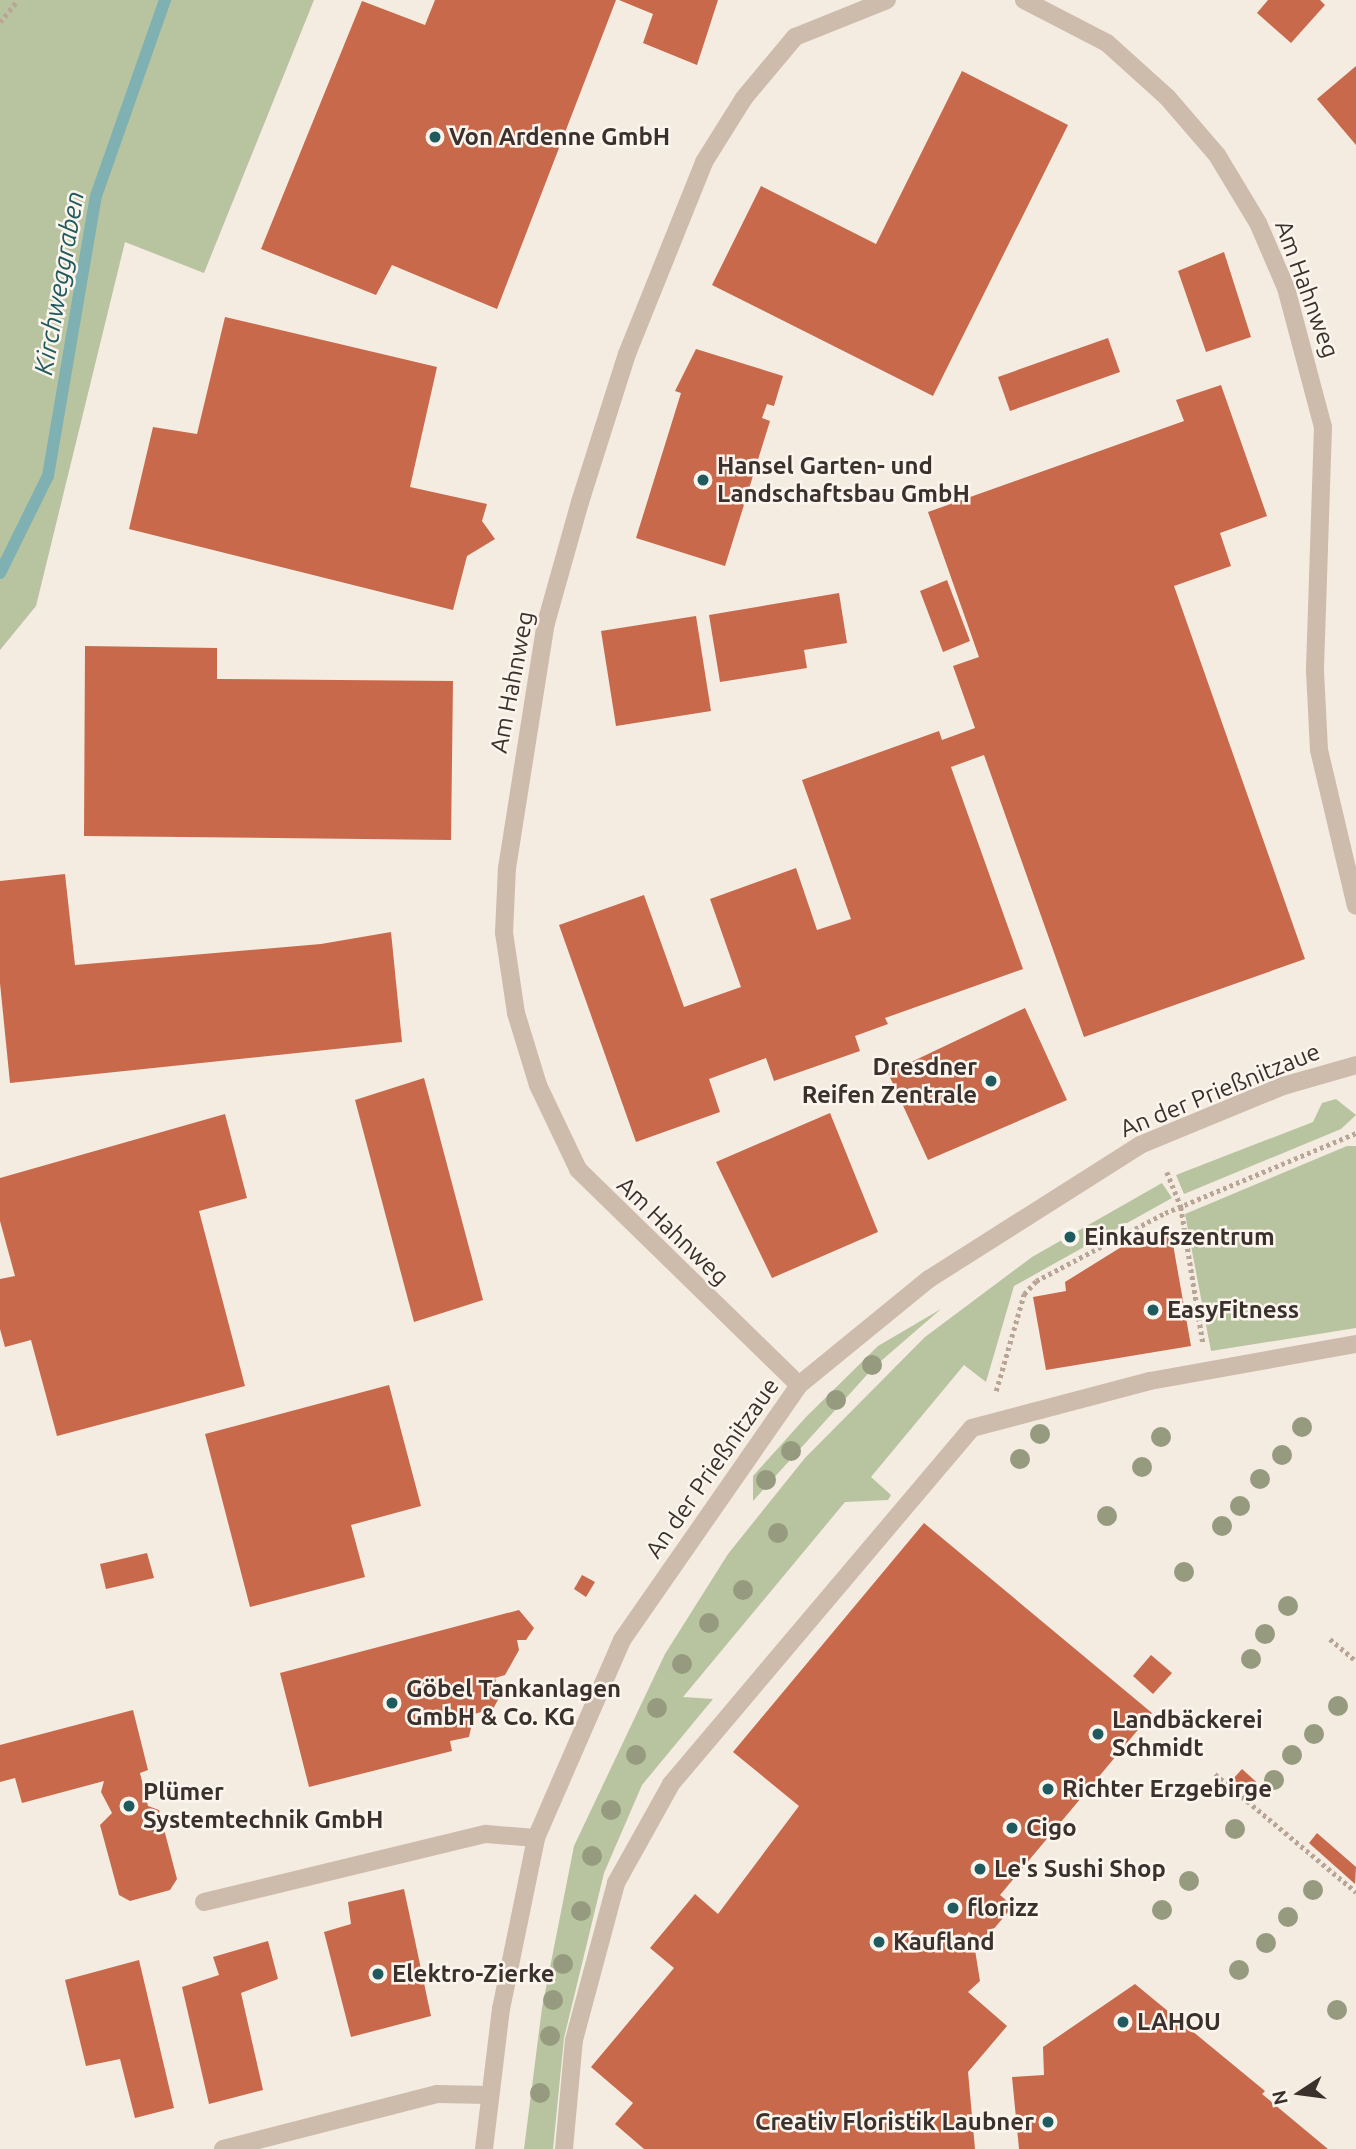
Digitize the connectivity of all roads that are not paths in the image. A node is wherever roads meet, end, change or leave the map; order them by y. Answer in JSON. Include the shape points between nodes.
{"nodes":[{"id":1,"x":887,"y":0,"type":"edge"},
{"id":2,"x":1024,"y":0,"type":"edge"},
{"id":3,"x":1356,"y":906,"type":"edge"},
{"id":4,"x":1356,"y":1065,"type":"edge"},
{"id":5,"x":1356,"y":1344,"type":"edge"},
{"id":6,"x":799,"y":1385,"type":"junction"},
{"id":7,"x":537,"y":1838,"type":"junction"},
{"id":8,"x":204,"y":1902,"type":"dead end"},
{"id":9,"x":490,"y":2095,"type":"junction"},
{"id":10,"x":223,"y":2149,"type":"edge"},
{"id":11,"x":484,"y":2149,"type":"edge"},
{"id":12,"x":564,"y":2149,"type":"edge"}],
"edges":[{"from":1,"to":6,"type":"street","name":"Am Hahnweg","via":[[795,37],[744,98],[704,162],[627,354],[557,583],[513,804],[507,868],[504,933],[516,1013],[538,1085],[578,1169]]},
{"from":2,"to":3,"type":"street","name":"Am Hahnweg","via":[[1107,43],[1167,97],[1217,155],[1258,223],[1286,288],[1323,427],[1315,671],[1319,750]]},
{"from":4,"to":6,"type":"street","name":"An der Prießnitzaue","via":[[1283,1086],[1140,1145],[929,1279]]},
{"from":5,"to":12,"type":"street","via":[[1072,1398],[972,1428],[671,1784],[616,1882],[574,2040]]},
{"from":6,"to":7,"type":"street","name":"An der Prießnitzaue","via":[[622,1640]]},
{"from":7,"to":8,"type":"street","via":[[486,1834]]},
{"from":7,"to":9,"type":"street","name":"An der Prießnitzaue","via":[[500,2009]]},
{"from":9,"to":10,"type":"street","via":[[437,2094]]},
{"from":9,"to":11,"type":"street","name":"An der Prießnitzaue"}]}
